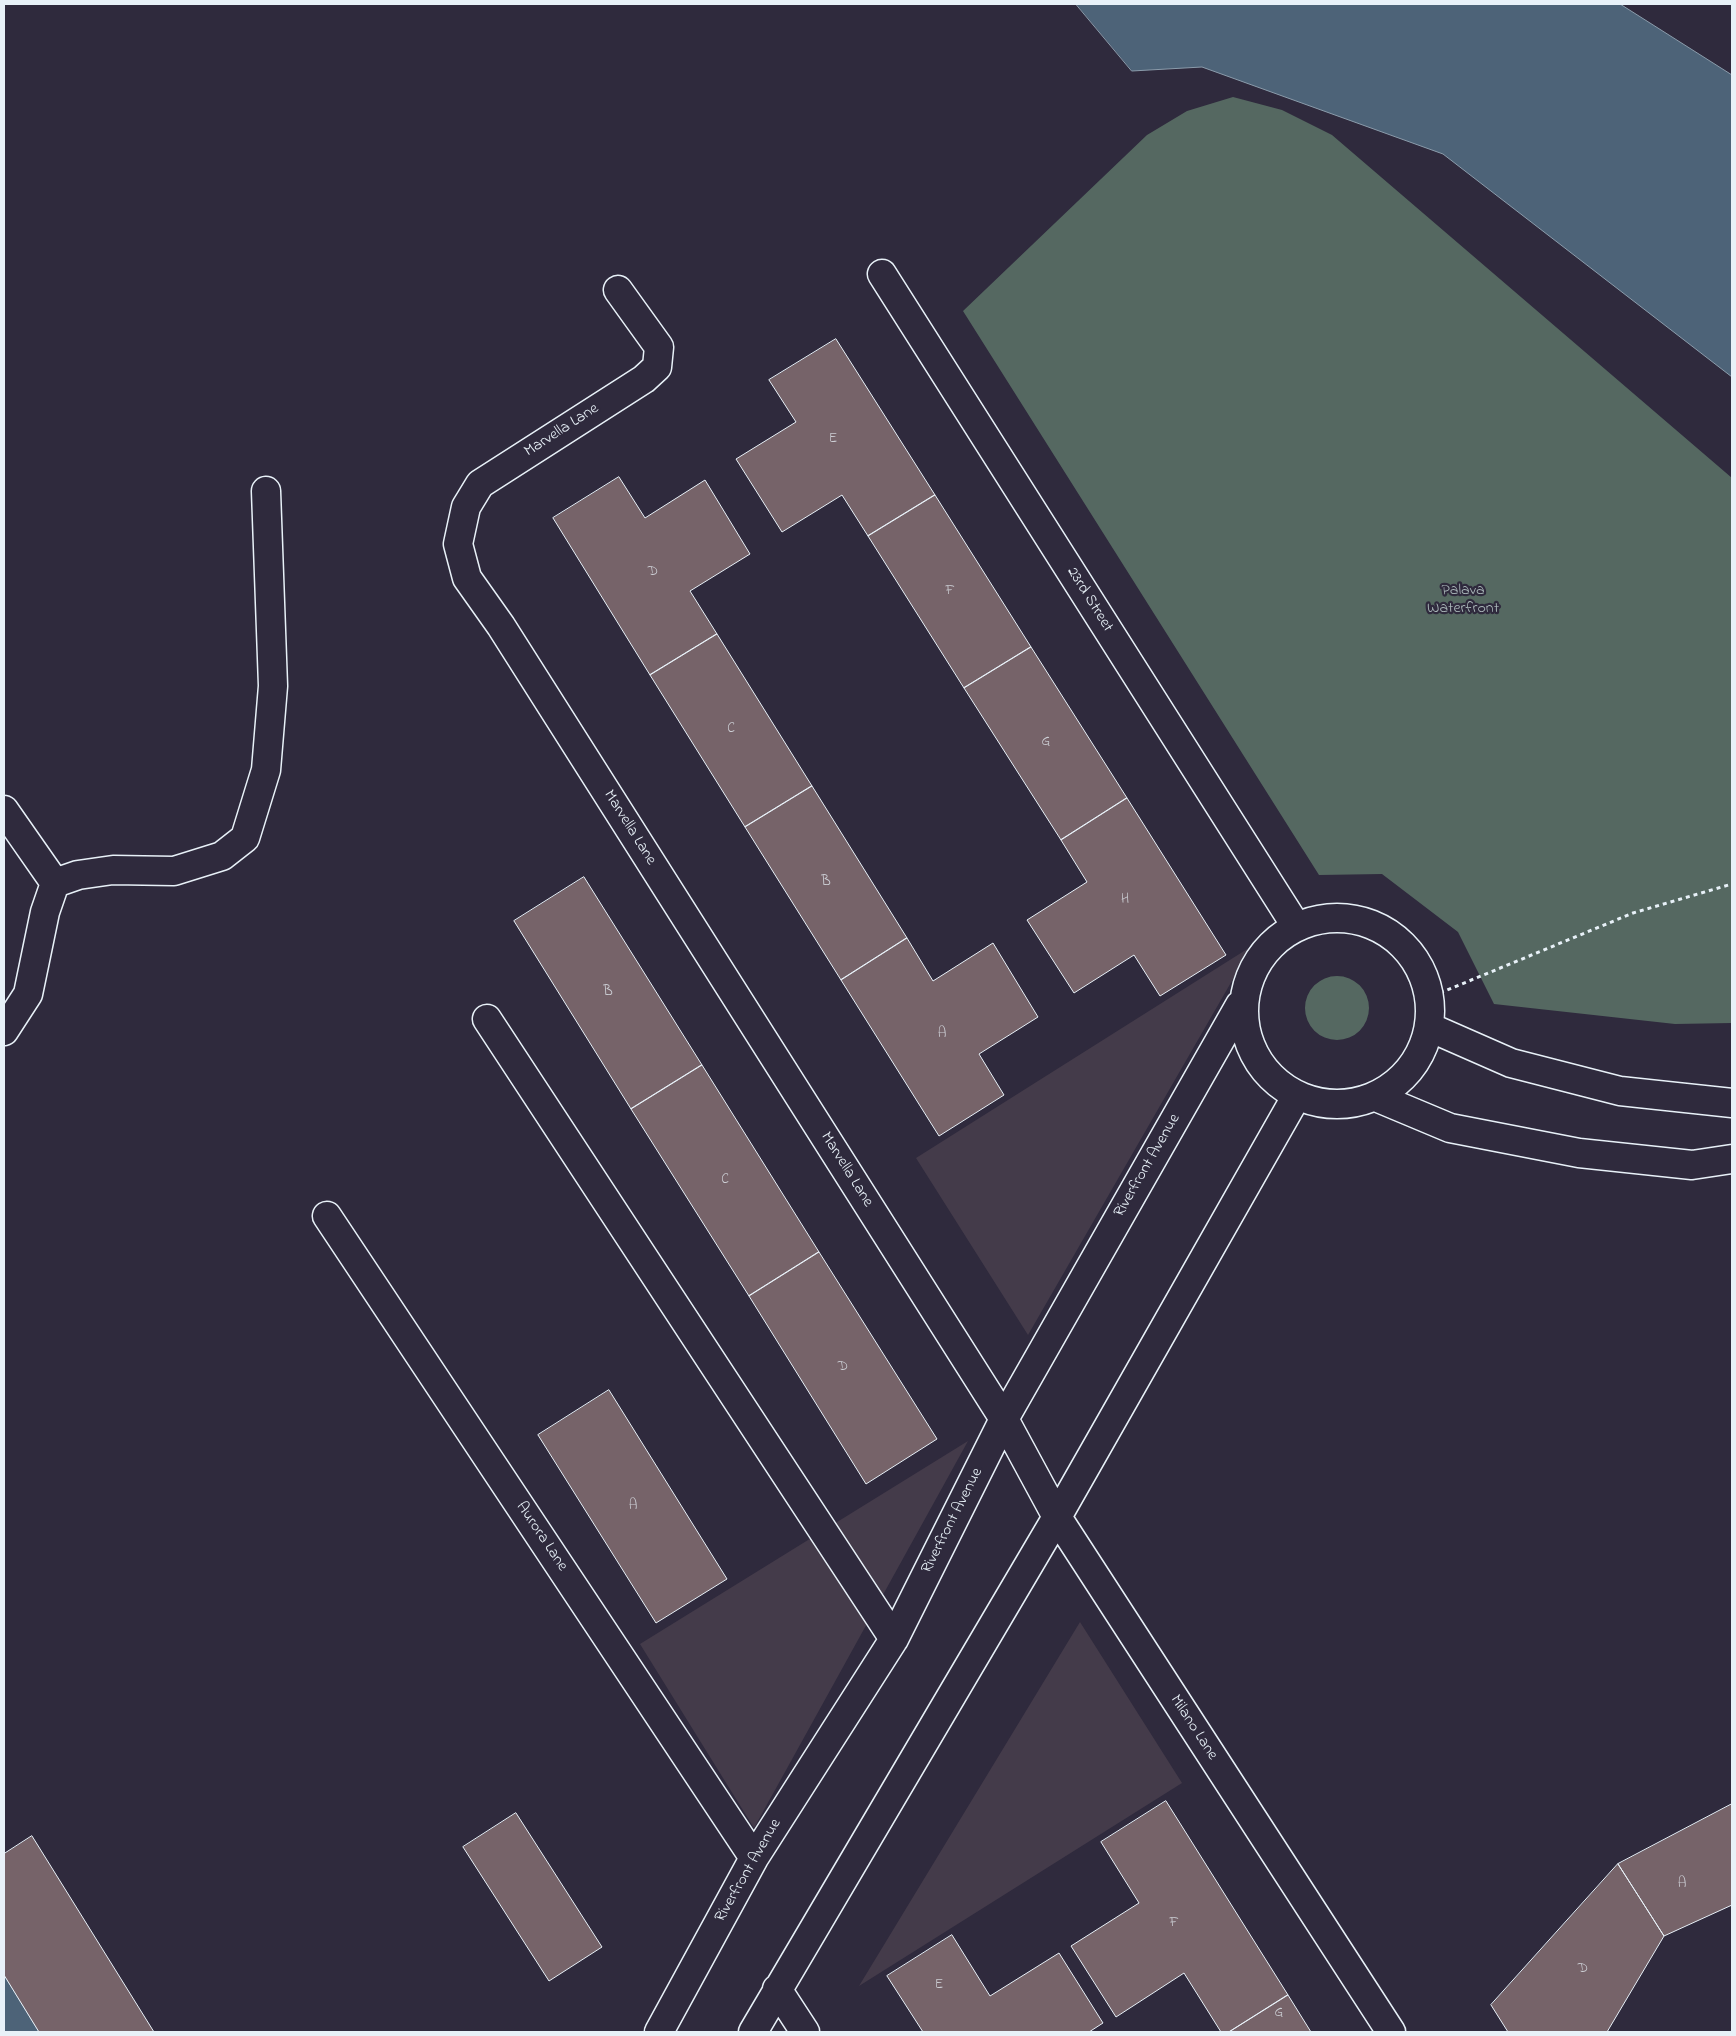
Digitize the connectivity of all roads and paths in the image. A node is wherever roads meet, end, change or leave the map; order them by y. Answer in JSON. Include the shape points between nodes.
{"nodes":[{"id":1,"x":882,"y":274,"type":"dead end"},
{"id":2,"x":618,"y":290,"type":"dead end"},
{"id":3,"x":266,"y":491,"type":"dead end"},
{"id":4,"x":4,"y":810,"type":"edge"},
{"id":5,"x":55,"y":883,"type":"junction"},
{"id":6,"x":1732,"y":884,"type":"edge"},
{"id":7,"x":1296,"y":926,"type":"junction"},
{"id":8,"x":1430,"y":997,"type":"junction"},
{"id":9,"x":1240,"y":1005,"type":"junction"},
{"id":10,"x":487,"y":1019,"type":"dead end"},
{"id":11,"x":1429,"y":1027,"type":"junction"},
{"id":12,"x":4,"y":1031,"type":"edge"},
{"id":13,"x":1296,"y":1097,"type":"junction"},
{"id":14,"x":1376,"y":1097,"type":"junction"},
{"id":15,"x":1732,"y":1102,"type":"edge"},
{"id":16,"x":1732,"y":1159,"type":"edge"},
{"id":17,"x":327,"y":1216,"type":"dead end"},
{"id":18,"x":1004,"y":1419,"type":"junction"},
{"id":19,"x":1057,"y":1516,"type":"junction"},
{"id":20,"x":894,"y":1639,"type":"junction"},
{"id":21,"x":754,"y":1858,"type":"junction"},
{"id":22,"x":777,"y":1989,"type":"junction"},
{"id":23,"x":659,"y":2032,"type":"edge"},
{"id":24,"x":753,"y":2032,"type":"edge"},
{"id":25,"x":805,"y":2032,"type":"edge"},
{"id":26,"x":1390,"y":2032,"type":"edge"}],
"edges":[{"from":1,"to":7,"type":"street","name":"23rd Street"},
{"from":2,"to":18,"type":"street","name":"Marvella Lane","via":[[658,347],[657,367],[644,379],[480,484],[466,507],[458,544],[467,578],[501,626]]},
{"from":3,"to":5,"type":"street","via":[[272,686],[266,770],[245,838],[222,856],[174,871],[113,870],[78,875]]},
{"from":4,"to":5,"type":"street"},
{"from":5,"to":12,"type":"street","via":[[45,912],[28,994]]},
{"from":6,"to":8,"type":"path","via":[[1633,913]]},
{"from":7,"to":8,"type":"street","name":"Riverfront Avenue","via":[[1323,917],[1353,918],[1381,927],[1404,945],[1421,969]]},
{"from":7,"to":9,"type":"street","name":"Riverfront Avenue","via":[[1270,944],[1252,972]]},
{"from":8,"to":11,"type":"street","name":"Riverfront Avenue"},
{"from":9,"to":13,"type":"street","via":[[1246,1034],[1260,1064]]},
{"from":9,"to":18,"type":"street","name":"Riverfront Avenue"},
{"from":10,"to":20,"type":"street"},
{"from":11,"to":14,"type":"street","name":"Riverfront Avenue","via":[[1421,1054],[1402,1080]]},
{"from":11,"to":15,"type":"street","via":[[1511,1063],[1620,1091]]},
{"from":13,"to":14,"type":"street","via":[[1344,1104]]},
{"from":13,"to":19,"type":"street"},
{"from":14,"to":16,"type":"street","via":[[1450,1128],[1579,1153],[1692,1165]]},
{"from":17,"to":21,"type":"street","name":"Aurora Lane"},
{"from":18,"to":19,"type":"street","name":"Milano Lane"},
{"from":18,"to":20,"type":"street","name":"Riverfront Avenue"},
{"from":19,"to":22,"type":"street"},
{"from":19,"to":26,"type":"street","name":"Milano Lane"},
{"from":20,"to":21,"type":"street","name":"Riverfront Avenue"},
{"from":21,"to":23,"type":"street","name":"Riverfront Avenue"},
{"from":22,"to":24,"type":"street"},
{"from":22,"to":25,"type":"street"}]}
